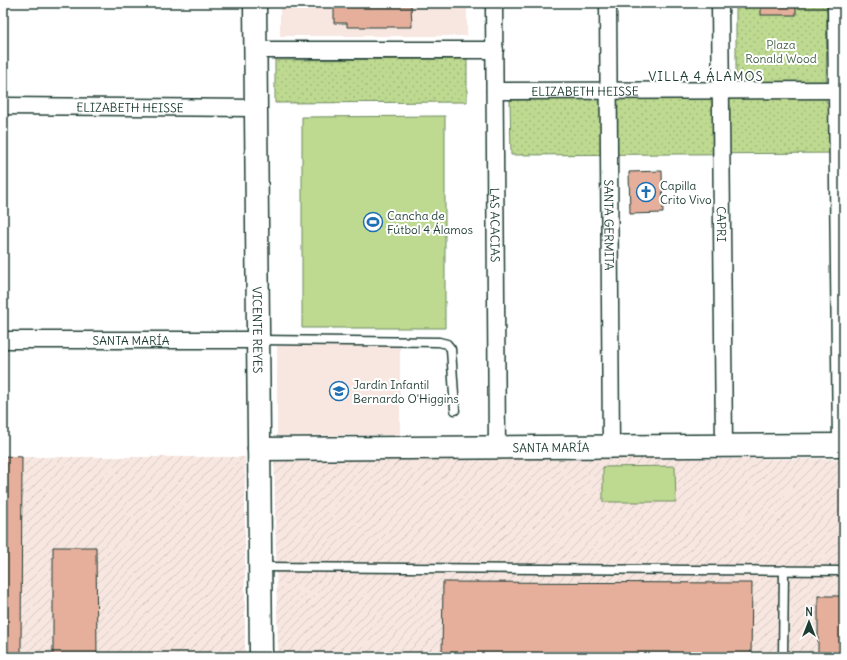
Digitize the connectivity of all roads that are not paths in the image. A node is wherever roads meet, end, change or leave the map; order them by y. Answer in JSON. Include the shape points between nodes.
{"nodes":[{"id":1,"x":255,"y":3,"type":"edge"},
{"id":2,"x":494,"y":3,"type":"edge"},
{"id":3,"x":608,"y":3,"type":"edge"},
{"id":4,"x":720,"y":3,"type":"edge"},
{"id":5,"x":836,"y":3,"type":"edge"},
{"id":6,"x":256,"y":50,"type":"junction"},
{"id":7,"x":495,"y":50,"type":"junction"},
{"id":8,"x":840,"y":90,"type":"edge"},
{"id":9,"x":495,"y":91,"type":"junction"},
{"id":10,"x":608,"y":91,"type":"junction"},
{"id":11,"x":721,"y":91,"type":"junction"},
{"id":12,"x":3,"y":106,"type":"edge"},
{"id":13,"x":256,"y":108,"type":"junction"},
{"id":14,"x":3,"y":340,"type":"edge"},
{"id":15,"x":258,"y":340,"type":"junction"},
{"id":16,"x":842,"y":386,"type":"edge"},
{"id":17,"x":455,"y":410,"type":"dead end"},
{"id":18,"x":842,"y":445,"type":"edge"},
{"id":19,"x":724,"y":446,"type":"junction"},
{"id":20,"x":612,"y":447,"type":"junction"},
{"id":21,"x":497,"y":448,"type":"junction"},
{"id":22,"x":259,"y":449,"type":"junction"},
{"id":23,"x":260,"y":567,"type":"junction"},
{"id":24,"x":784,"y":570,"type":"junction"},
{"id":25,"x":844,"y":571,"type":"edge"},
{"id":26,"x":261,"y":657,"type":"edge"},
{"id":27,"x":783,"y":657,"type":"edge"}],
"edges":[{"from":1,"to":6,"type":"street","name":"VICENTE REYES"},
{"from":2,"to":7,"type":"street","name":"LAS ACACIAS"},
{"from":3,"to":10,"type":"street","name":"SANTA GERMITA"},
{"from":4,"to":11,"type":"street","name":"CAPRI"},
{"from":5,"to":8,"type":"street"},
{"from":6,"to":7,"type":"street"},
{"from":6,"to":13,"type":"street","name":"VICENTE REYES"},
{"from":7,"to":9,"type":"street","name":"LAS ACACIAS"},
{"from":8,"to":11,"type":"street","name":"ELIZABETH HEISSE"},
{"from":8,"to":16,"type":"street"},
{"from":9,"to":10,"type":"street","name":"ELIZABETH HEISSE"},
{"from":9,"to":21,"type":"street","name":"LAS ACACIAS"},
{"from":10,"to":11,"type":"street","name":"ELIZABETH HEISSE"},
{"from":10,"to":20,"type":"street","name":"SANTA GERMITA"},
{"from":11,"to":19,"type":"street","name":"CAPRI"},
{"from":12,"to":13,"type":"street","name":"ELIZABETH HEISSE"},
{"from":13,"to":15,"type":"street","name":"VICENTE REYES"},
{"from":14,"to":15,"type":"street","name":"SANTA MARÍA"},
{"from":15,"to":17,"type":"lane","via":[[446,344],[451,349]]},
{"from":15,"to":22,"type":"street","name":"VICENTE REYES"},
{"from":16,"to":18,"type":"street"},
{"from":18,"to":19,"type":"street","name":"SANTA MARÍA"},
{"from":19,"to":20,"type":"street","name":"SANTA MARÍA"},
{"from":20,"to":21,"type":"street","name":"SANTA MARÍA"},
{"from":21,"to":22,"type":"street","name":"SANTA MARÍA"},
{"from":22,"to":23,"type":"street","name":"VICENTE REYES"},
{"from":23,"to":24,"type":"lane"},
{"from":23,"to":26,"type":"street","name":"VICENTE REYES"},
{"from":24,"to":25,"type":"lane"},
{"from":24,"to":27,"type":"lane"}]}
